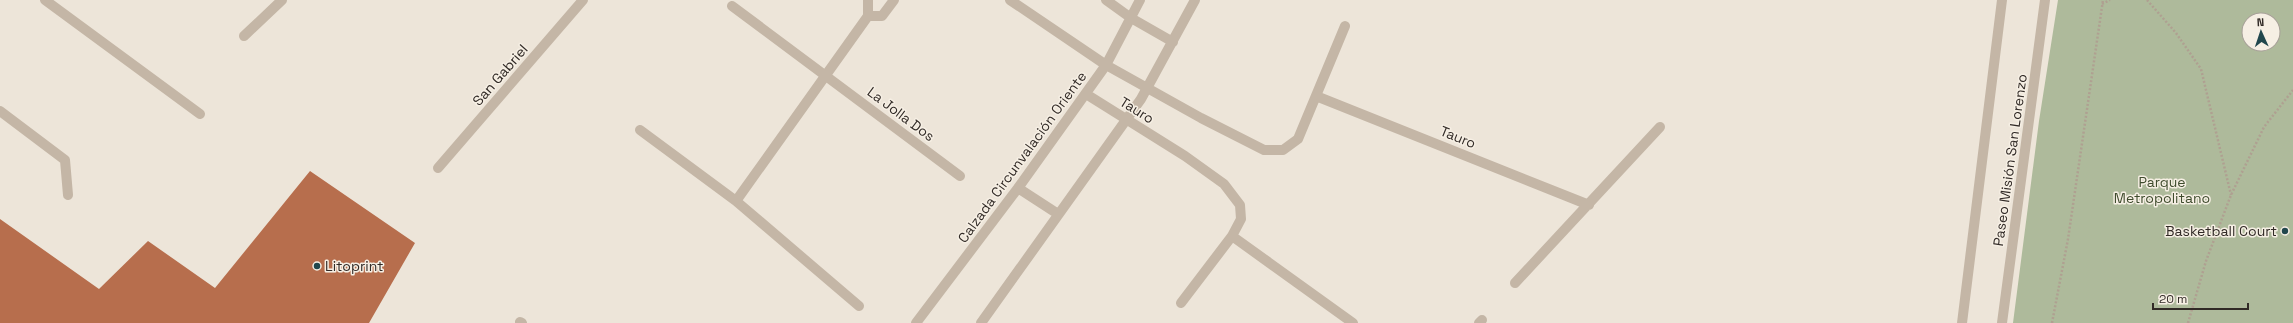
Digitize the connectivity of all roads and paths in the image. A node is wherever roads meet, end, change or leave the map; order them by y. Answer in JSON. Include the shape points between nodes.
{"nodes":[{"id":1,"x":44,"y":0,"type":"edge"},
{"id":2,"x":282,"y":0,"type":"edge"},
{"id":3,"x":584,"y":0,"type":"edge"},
{"id":4,"x":868,"y":0,"type":"edge"},
{"id":5,"x":894,"y":0,"type":"edge"},
{"id":6,"x":1010,"y":0,"type":"edge"},
{"id":7,"x":1106,"y":0,"type":"edge"},
{"id":8,"x":1140,"y":0,"type":"edge"},
{"id":9,"x":1195,"y":0,"type":"edge"},
{"id":10,"x":2002,"y":0,"type":"edge"},
{"id":11,"x":2045,"y":0,"type":"edge"},
{"id":12,"x":2103,"y":0,"type":"edge"},
{"id":13,"x":2110,"y":0,"type":"edge"},
{"id":14,"x":2147,"y":0,"type":"edge"},
{"id":15,"x":2102,"y":4,"type":"junction"},
{"id":16,"x":732,"y":6,"type":"dead end"},
{"id":17,"x":868,"y":16,"type":"junction"},
{"id":18,"x":1132,"y":18,"type":"junction"},
{"id":19,"x":1345,"y":26,"type":"dead end"},
{"id":20,"x":244,"y":36,"type":"dead end"},
{"id":21,"x":1173,"y":42,"type":"junction"},
{"id":22,"x":1106,"y":65,"type":"junction"},
{"id":23,"x":825,"y":75,"type":"junction"},
{"id":24,"x":1147,"y":87,"type":"junction"},
{"id":25,"x":2293,"y":90,"type":"edge"},
{"id":26,"x":1086,"y":94,"type":"junction"},
{"id":27,"x":1316,"y":96,"type":"junction"},
{"id":28,"x":0,"y":111,"type":"edge"},
{"id":29,"x":200,"y":114,"type":"dead end"},
{"id":30,"x":1125,"y":120,"type":"junction"},
{"id":31,"x":1660,"y":127,"type":"dead end"},
{"id":32,"x":640,"y":130,"type":"dead end"},
{"id":33,"x":438,"y":168,"type":"dead end"},
{"id":34,"x":960,"y":176,"type":"dead end"},
{"id":35,"x":1018,"y":188,"type":"junction"},
{"id":36,"x":68,"y":195,"type":"dead end"},
{"id":37,"x":2231,"y":195,"type":"junction"},
{"id":38,"x":736,"y":201,"type":"junction"},
{"id":39,"x":1590,"y":205,"type":"junction"},
{"id":40,"x":1058,"y":214,"type":"junction"},
{"id":41,"x":1232,"y":236,"type":"junction"},
{"id":42,"x":1515,"y":283,"type":"dead end"},
{"id":43,"x":1181,"y":303,"type":"dead end"},
{"id":44,"x":859,"y":306,"type":"dead end"},
{"id":45,"x":916,"y":323,"type":"edge"},
{"id":46,"x":981,"y":323,"type":"edge"},
{"id":47,"x":1353,"y":323,"type":"edge"},
{"id":48,"x":1962,"y":323,"type":"edge"},
{"id":49,"x":2002,"y":323,"type":"edge"},
{"id":50,"x":2052,"y":323,"type":"edge"},
{"id":51,"x":2188,"y":323,"type":"edge"}],
"edges":[{"from":1,"to":29,"type":"street"},
{"from":2,"to":20,"type":"street"},
{"from":3,"to":33,"type":"street","name":"San Gabriel"},
{"from":4,"to":17,"type":"street"},
{"from":5,"to":17,"type":"street","via":[[882,16]]},
{"from":6,"to":22,"type":"street","name":"Tauro"},
{"from":7,"to":18,"type":"street"},
{"from":8,"to":18,"type":"street","name":"Calzada Circunvalación Oriente"},
{"from":9,"to":21,"type":"street"},
{"from":10,"to":48,"type":"street","name":"Paseo Misión San Lorenzo"},
{"from":11,"to":49,"type":"street","name":"Paseo Misión San Lorenzo"},
{"from":12,"to":15,"type":"path"},
{"from":13,"to":15,"type":"path"},
{"from":14,"to":37,"type":"path","via":[[2176,33],[2201,69]]},
{"from":15,"to":50,"type":"path","via":[[2068,239]]},
{"from":16,"to":23,"type":"street","name":"La Jolla Dos"},
{"from":17,"to":23,"type":"street"},
{"from":18,"to":21,"type":"street"},
{"from":18,"to":22,"type":"street","name":"Calzada Circunvalación Oriente"},
{"from":19,"to":27,"type":"street","name":"Tauro"},
{"from":21,"to":24,"type":"street"},
{"from":22,"to":24,"type":"street","name":"Tauro"},
{"from":22,"to":26,"type":"street","name":"Calzada Circunvalación Oriente"},
{"from":23,"to":34,"type":"street","name":"La Jolla Dos"},
{"from":23,"to":38,"type":"street"},
{"from":24,"to":27,"type":"street","name":"Tauro","via":[[1264,150],[1283,150],[1298,139]]},
{"from":24,"to":30,"type":"street"},
{"from":25,"to":37,"type":"path","via":[[2264,127]]},
{"from":26,"to":30,"type":"street","name":"Tauro"},
{"from":26,"to":35,"type":"street","name":"Calzada Circunvalación Oriente"},
{"from":27,"to":39,"type":"street","name":"Tauro"},
{"from":28,"to":36,"type":"street","via":[[65,160]]},
{"from":30,"to":40,"type":"street"},
{"from":30,"to":41,"type":"street","name":"Tauro","via":[[1185,156],[1224,184],[1240,204],[1241,219]]},
{"from":31,"to":39,"type":"street"},
{"from":32,"to":38,"type":"street"},
{"from":35,"to":40,"type":"street"},
{"from":35,"to":45,"type":"street","name":"Calzada Circunvalación Oriente"},
{"from":37,"to":51,"type":"path","via":[[2206,261]]},
{"from":38,"to":44,"type":"street"},
{"from":39,"to":42,"type":"street"},
{"from":40,"to":46,"type":"street"},
{"from":41,"to":43,"type":"street","name":"Tauro"},
{"from":41,"to":47,"type":"street"}]}
